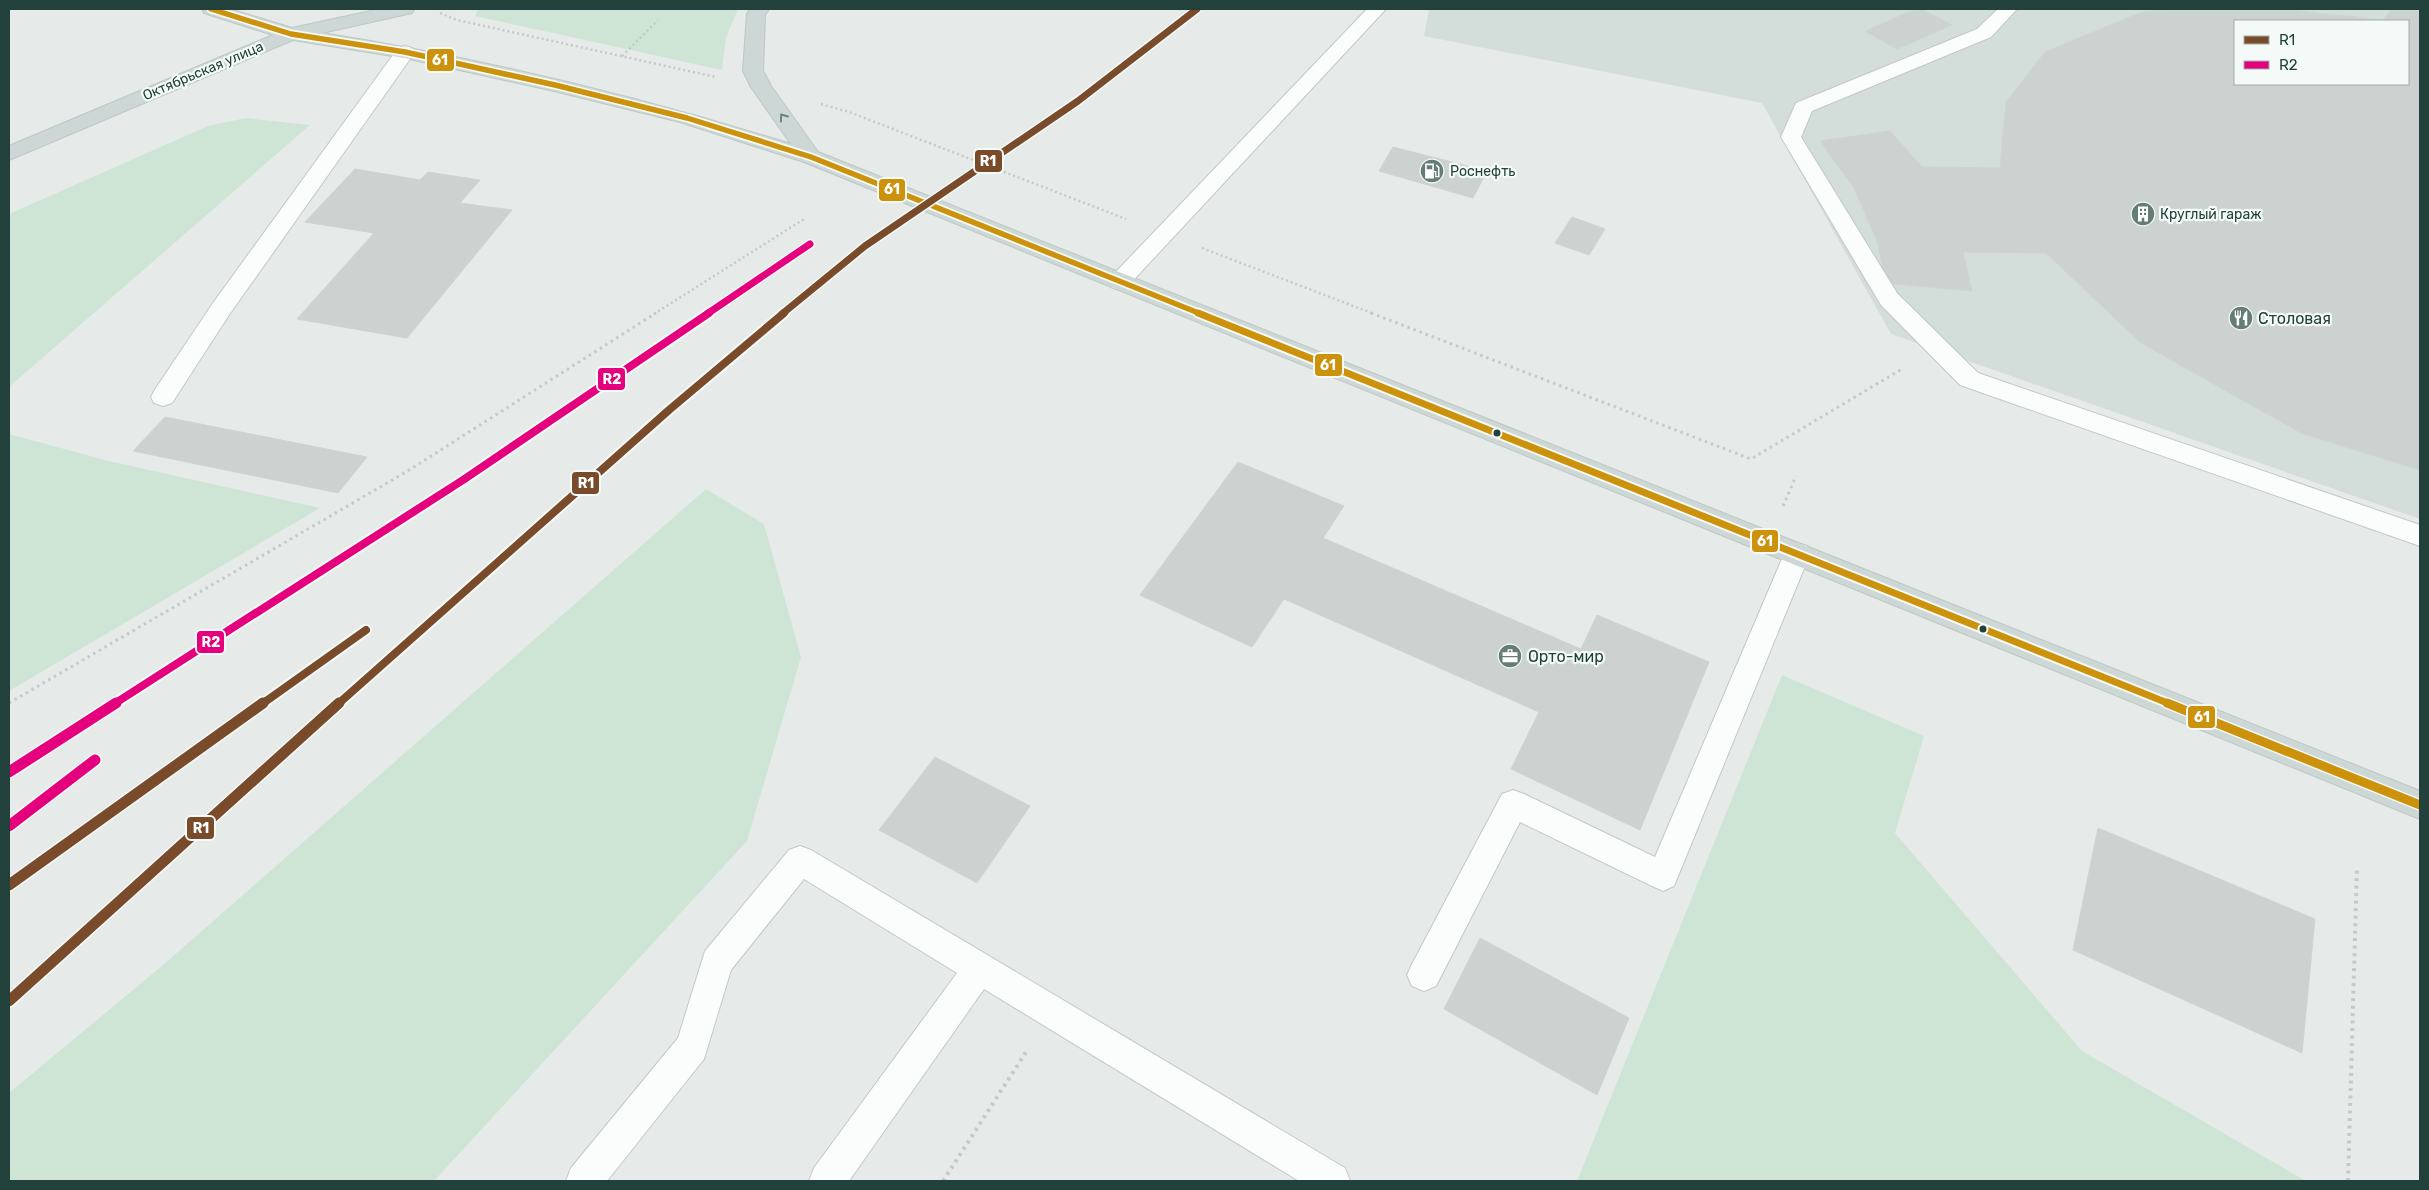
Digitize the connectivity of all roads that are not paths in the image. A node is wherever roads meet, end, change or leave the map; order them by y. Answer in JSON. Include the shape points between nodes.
{"nodes":[{"id":1,"x":212,"y":9,"type":"edge"},
{"id":2,"x":404,"y":9,"type":"edge"},
{"id":3,"x":760,"y":9,"type":"edge"},
{"id":4,"x":1377,"y":9,"type":"edge"},
{"id":5,"x":2008,"y":9,"type":"edge"},
{"id":6,"x":291,"y":34,"type":"junction"},
{"id":7,"x":406,"y":52,"type":"junction"},
{"id":8,"x":9,"y":154,"type":"edge"},
{"id":9,"x":811,"y":157,"type":"junction"},
{"id":10,"x":1119,"y":282,"type":"junction"},
{"id":11,"x":163,"y":397,"type":"dead end"},
{"id":12,"x":2420,"y":536,"type":"edge"},
{"id":13,"x":1797,"y":554,"type":"junction"},
{"id":14,"x":2420,"y":805,"type":"edge"},
{"id":15,"x":979,"y":969,"type":"junction"},
{"id":16,"x":1424,"y":975,"type":"dead end"},
{"id":17,"x":584,"y":1181,"type":"edge"},
{"id":18,"x":827,"y":1181,"type":"edge"},
{"id":19,"x":1332,"y":1181,"type":"edge"}],
"edges":[{"from":1,"to":6,"type":"main road"},
{"from":2,"to":6,"type":"main road","name":"Октябрьская улица"},
{"from":9,"to":3,"type":"main road","one_way":true,"via":[[753,71],[756,14]]},
{"from":4,"to":10,"type":"lane"},
{"from":5,"to":12,"type":"lane","via":[[1984,33],[1803,107],[1791,137],[1888,299],[1969,378]]},
{"from":6,"to":7,"type":"main road"},
{"from":6,"to":8,"type":"main road","name":"Октябрьская улица"},
{"from":7,"to":9,"type":"main road","via":[[687,118]]},
{"from":7,"to":11,"type":"lane","via":[[221,309]]},
{"from":9,"to":10,"type":"main road"},
{"from":10,"to":13,"type":"main road"},
{"from":13,"to":14,"type":"main road"},
{"from":13,"to":16,"type":"lane","via":[[1663,876],[1513,804]]},
{"from":15,"to":17,"type":"lane","via":[[800,860],[717,962],[692,1047]]},
{"from":15,"to":18,"type":"lane"},
{"from":15,"to":19,"type":"lane"}]}
